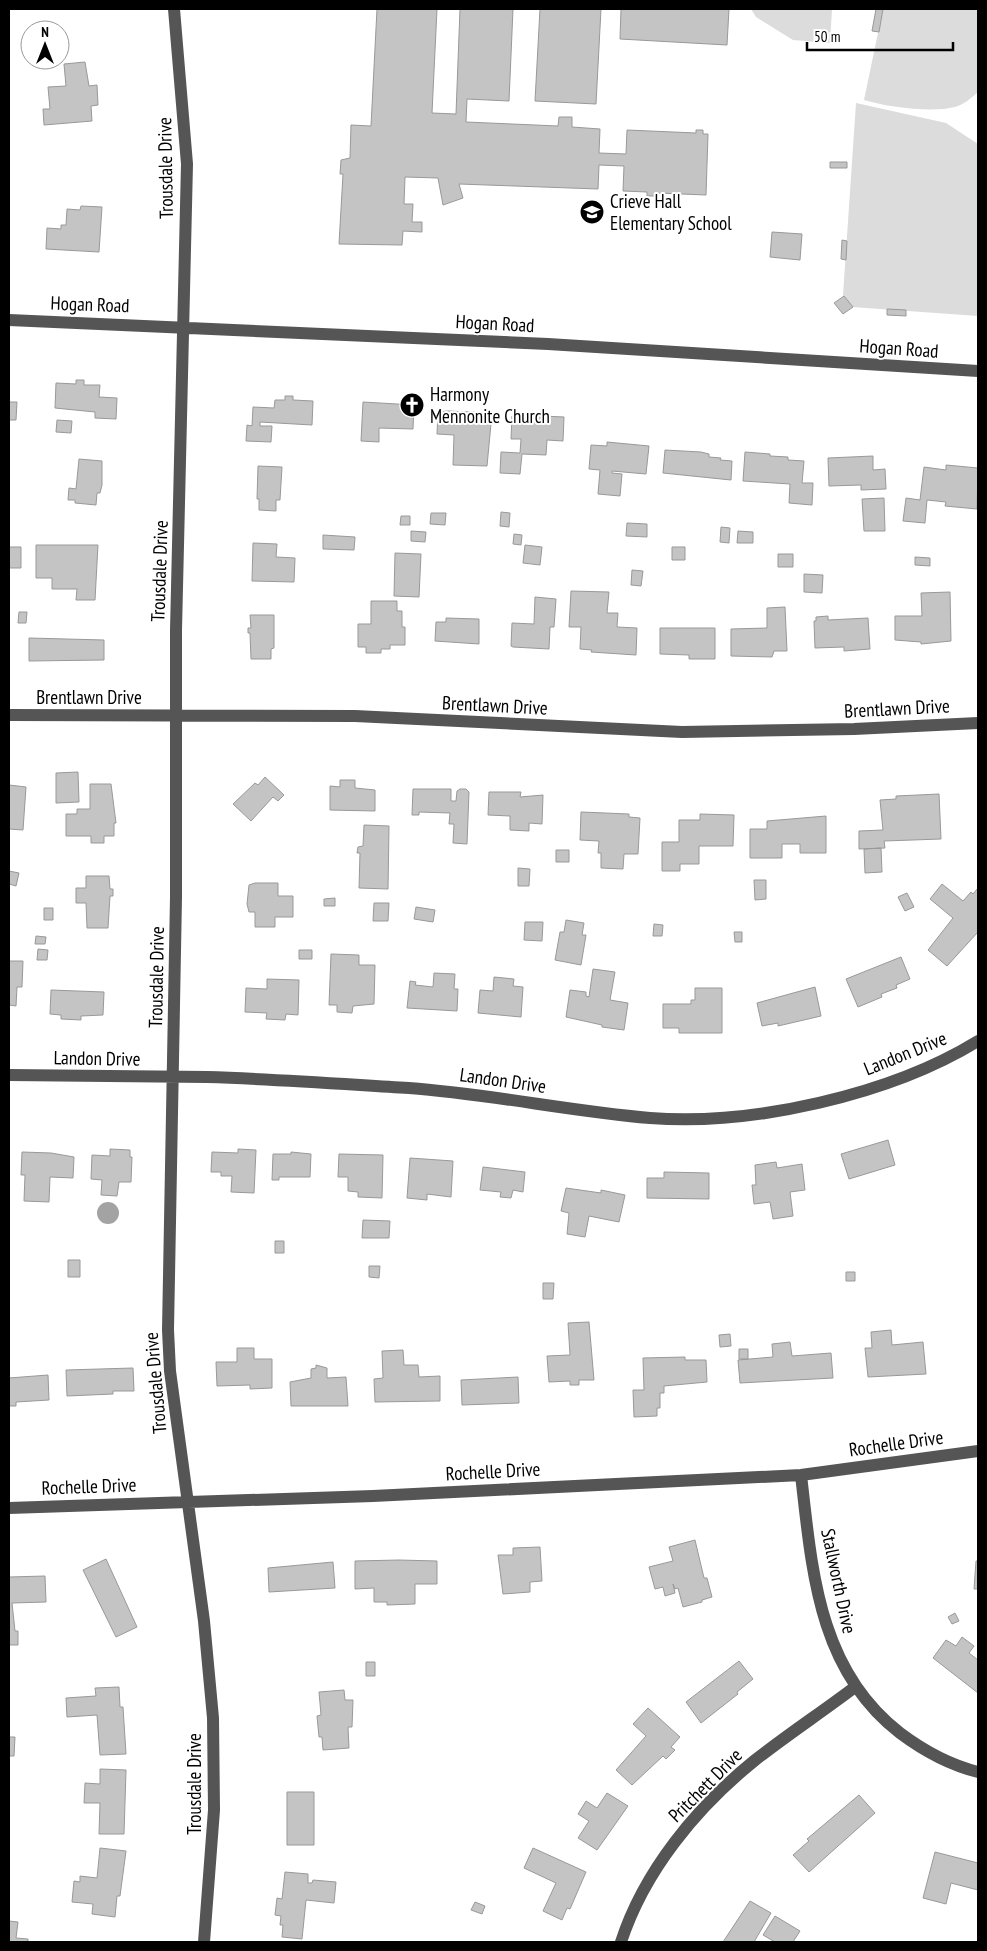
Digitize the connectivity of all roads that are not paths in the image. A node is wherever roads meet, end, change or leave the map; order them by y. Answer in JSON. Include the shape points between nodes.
{"nodes":[{"id":1,"x":174,"y":9,"type":"edge"},
{"id":2,"x":9,"y":320,"type":"edge"},
{"id":3,"x":184,"y":327,"type":"junction"},
{"id":4,"x":978,"y":372,"type":"edge"},
{"id":5,"x":9,"y":715,"type":"edge"},
{"id":6,"x":175,"y":716,"type":"junction"},
{"id":7,"x":978,"y":723,"type":"edge"},
{"id":8,"x":978,"y":1041,"type":"edge"},
{"id":9,"x":9,"y":1074,"type":"edge"},
{"id":10,"x":174,"y":1077,"type":"junction"},
{"id":11,"x":978,"y":1451,"type":"edge"},
{"id":12,"x":801,"y":1474,"type":"junction"},
{"id":13,"x":187,"y":1501,"type":"junction"},
{"id":14,"x":9,"y":1508,"type":"edge"},
{"id":15,"x":855,"y":1687,"type":"junction"},
{"id":16,"x":978,"y":1772,"type":"edge"},
{"id":17,"x":204,"y":1942,"type":"edge"},
{"id":18,"x":621,"y":1942,"type":"edge"}],
"edges":[{"from":1,"to":3,"type":"street","name":"Trousdale Drive","via":[[187,164]]},
{"from":2,"to":3,"type":"street","name":"Hogan Road"},
{"from":3,"to":4,"type":"street","name":"Hogan Road","via":[[584,346]]},
{"from":3,"to":6,"type":"street","name":"Trousdale Drive"},
{"from":5,"to":6,"type":"street","name":"Brentlawn Drive"},
{"from":6,"to":7,"type":"street","name":"Brentlawn Drive","via":[[355,716],[682,732]]},
{"from":6,"to":10,"type":"street","name":"Trousdale Drive"},
{"from":8,"to":10,"type":"street","name":"Landon Drive","via":[[923,1068],[860,1091],[786,1110],[722,1118],[652,1118],[584,1112],[445,1091]]},
{"from":9,"to":10,"type":"street","name":"Landon Drive"},
{"from":10,"to":13,"type":"street","name":"Trousdale Drive","via":[[168,1330],[170,1371]]},
{"from":11,"to":12,"type":"street","name":"Rochelle Drive"},
{"from":12,"to":13,"type":"street","name":"Rochelle Drive","via":[[373,1496]]},
{"from":12,"to":15,"type":"street","name":"Stallworth Drive","via":[[818,1593],[830,1638]]},
{"from":13,"to":14,"type":"street","name":"Rochelle Drive"},
{"from":13,"to":17,"type":"street","name":"Trousdale Drive","via":[[204,1621],[214,1746],[213,1840]]},
{"from":15,"to":16,"type":"street","name":"Stallworth Drive","via":[[880,1716],[906,1738],[936,1756]]},
{"from":15,"to":18,"type":"street","name":"Pritchett Drive","via":[[754,1761],[694,1820],[651,1877]]}]}
